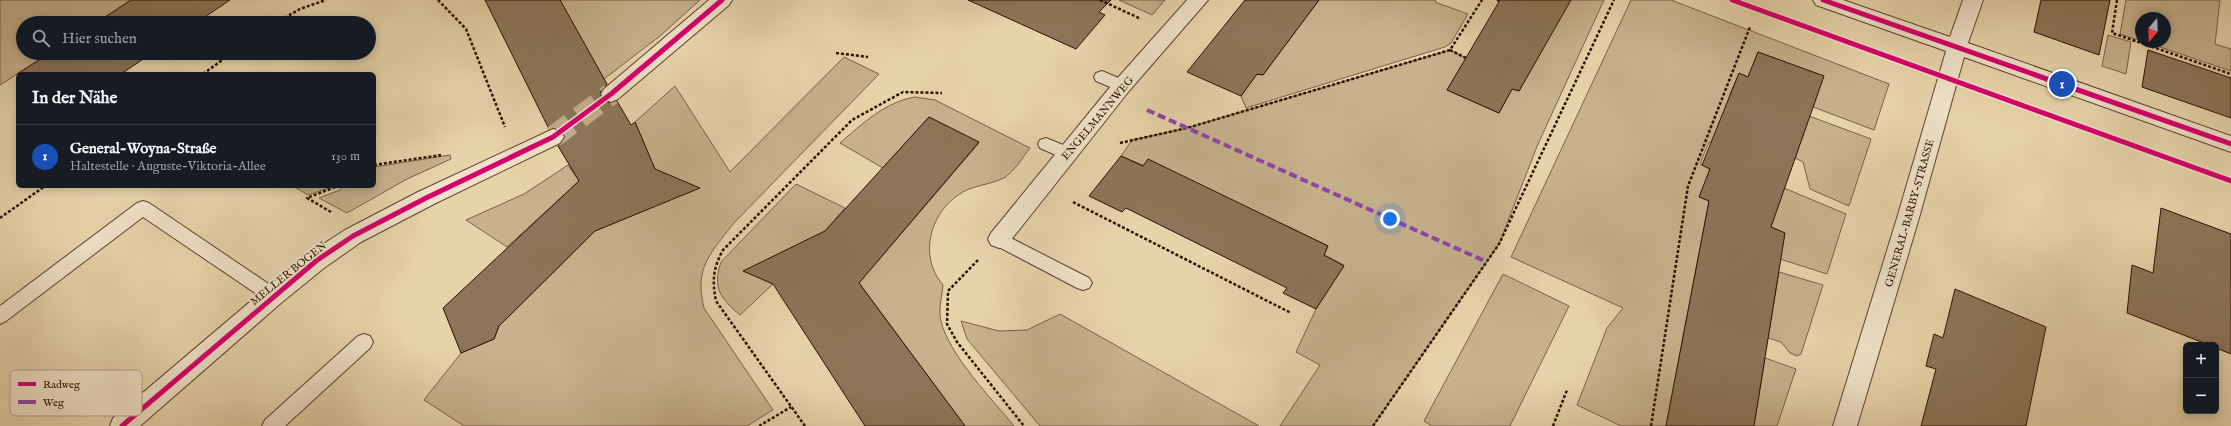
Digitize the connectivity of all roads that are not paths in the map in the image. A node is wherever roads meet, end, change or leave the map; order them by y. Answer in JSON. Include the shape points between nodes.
{"nodes":[{"id":1,"x":722,"y":0,"type":"edge"},
{"id":2,"x":1198,"y":0,"type":"edge"},
{"id":3,"x":1823,"y":0,"type":"edge"},
{"id":4,"x":1973,"y":0,"type":"edge"},
{"id":5,"x":1957,"y":46,"type":"junction"},
{"id":6,"x":1102,"y":77,"type":"dead end"},
{"id":7,"x":1122,"y":86,"type":"junction"},
{"id":8,"x":611,"y":94,"type":"tunnel mouth"},
{"id":9,"x":552,"y":137,"type":"tunnel mouth"},
{"id":10,"x":1046,"y":144,"type":"dead end"},
{"id":11,"x":2231,"y":144,"type":"edge"},
{"id":12,"x":1067,"y":154,"type":"junction"},
{"id":13,"x":999,"y":239,"type":"joint"},
{"id":14,"x":1083,"y":283,"type":"dead end"},
{"id":15,"x":273,"y":296,"type":"junction"},
{"id":16,"x":0,"y":316,"type":"edge"},
{"id":17,"x":364,"y":342,"type":"dead end"},
{"id":18,"x":142,"y":409,"type":"edge"},
{"id":19,"x":134,"y":416,"type":"edge"},
{"id":20,"x":122,"y":426,"type":"edge"},
{"id":21,"x":272,"y":426,"type":"edge"},
{"id":22,"x":1845,"y":426,"type":"edge"}],
"edges":[{"from":1,"to":8,"type":"street"},
{"from":2,"to":7,"type":"street","name":"ENGELMANNWEG"},
{"from":3,"to":5,"type":"street"},
{"from":4,"to":5,"type":"street","name":"GENERAL-BARBY-STRASSE"},
{"from":5,"to":11,"type":"street"},
{"from":5,"to":22,"type":"street","name":"GENERAL-BARBY-STRASSE"},
{"from":6,"to":7,"type":"lane"},
{"from":7,"to":12,"type":"street","name":"ENGELMANNWEG"},
{"from":9,"to":15,"type":"street","name":"MELLER BOGEN","via":[[353,236],[316,261]]},
{"from":10,"to":12,"type":"lane"},
{"from":12,"to":13,"type":"street","name":"ENGELMANNWEG"},
{"from":13,"to":14,"type":"lane"},
{"from":15,"to":16,"type":"lane","via":[[143,208]]},
{"from":15,"to":18,"type":"street","name":"MELLER BOGEN"},
{"from":17,"to":21,"type":"lane"},
{"from":19,"to":20,"type":"street","name":"MELLER BOGEN"}]}
